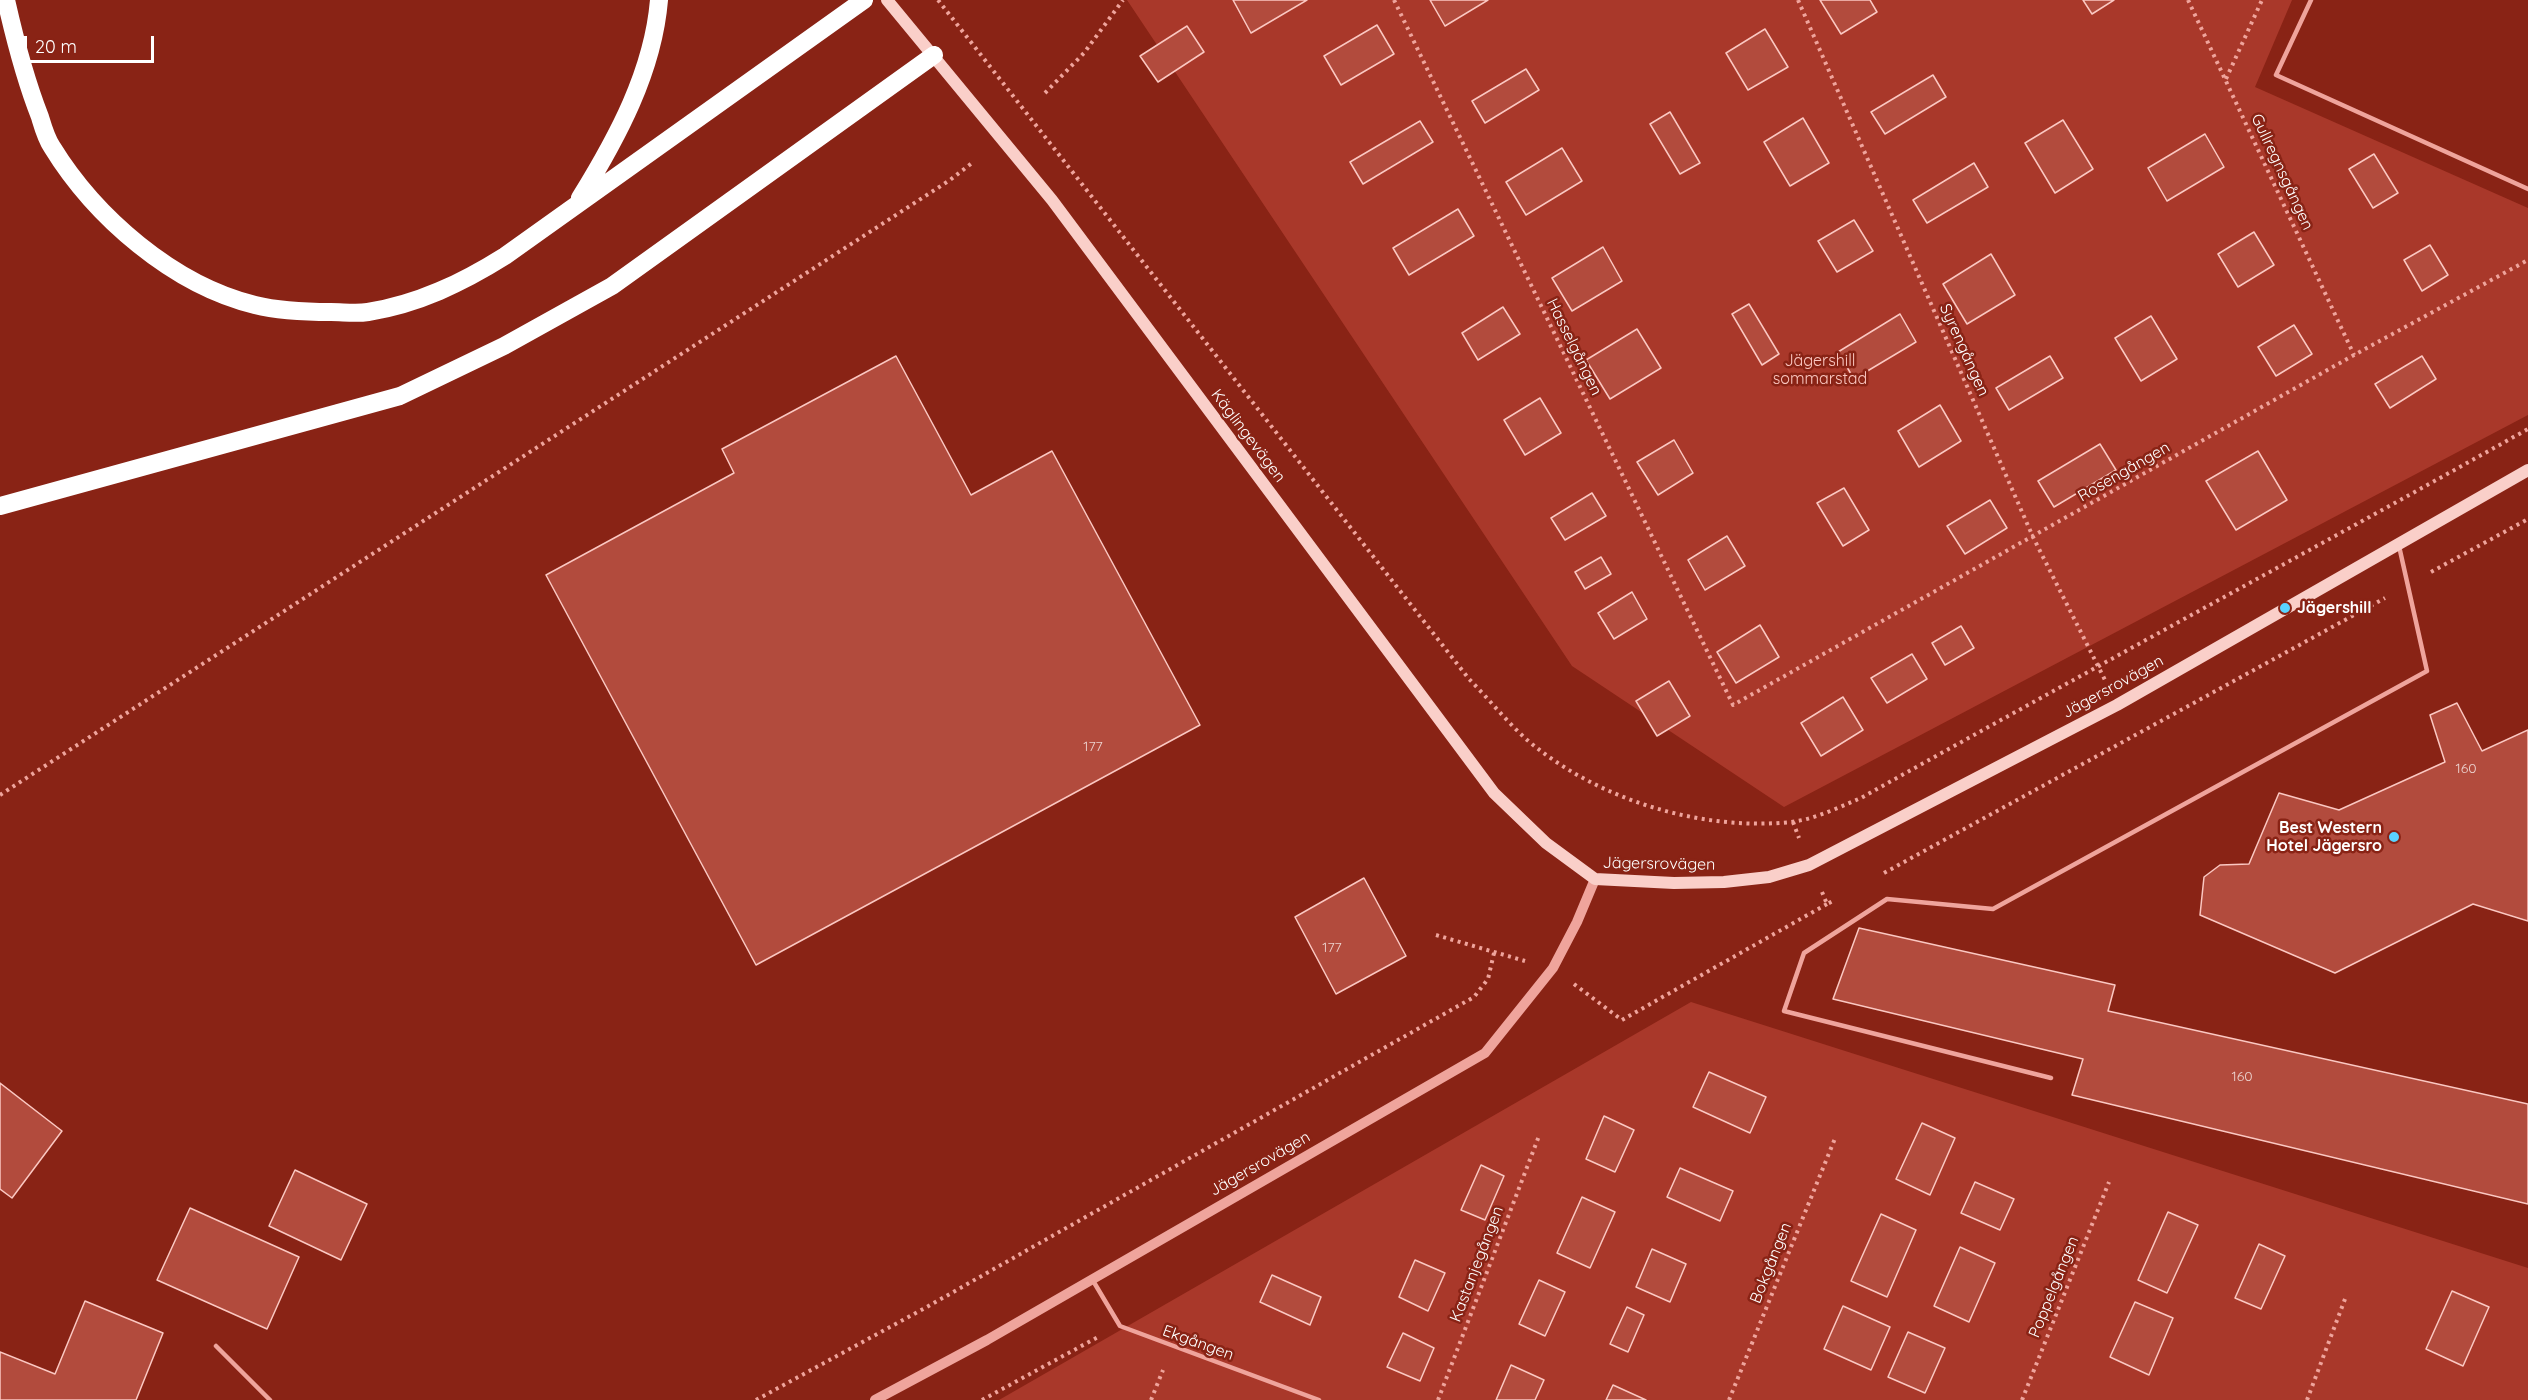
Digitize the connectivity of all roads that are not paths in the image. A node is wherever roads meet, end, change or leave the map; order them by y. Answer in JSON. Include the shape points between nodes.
{"nodes":[{"id":1,"x":6,"y":0,"type":"edge"},
{"id":2,"x":659,"y":0,"type":"edge"},
{"id":3,"x":864,"y":0,"type":"edge"},
{"id":4,"x":887,"y":0,"type":"edge"},
{"id":5,"x":2311,"y":0,"type":"edge"},
{"id":6,"x":934,"y":56,"type":"junction"},
{"id":7,"x":2528,"y":189,"type":"edge"},
{"id":8,"x":576,"y":204,"type":"junction"},
{"id":9,"x":2528,"y":470,"type":"edge"},
{"id":10,"x":0,"y":506,"type":"edge"},
{"id":11,"x":2398,"y":544,"type":"junction"},
{"id":12,"x":1595,"y":879,"type":"junction"},
{"id":13,"x":2051,"y":1078,"type":"dead end"},
{"id":14,"x":1092,"y":1280,"type":"junction"},
{"id":15,"x":216,"y":1346,"type":"dead end"},
{"id":16,"x":270,"y":1400,"type":"edge"},
{"id":17,"x":875,"y":1400,"type":"edge"},
{"id":18,"x":1319,"y":1400,"type":"edge"}],
"edges":[{"from":1,"to":8,"type":"highway","via":[[17,52],[50,145],[85,193],[123,232],[166,265],[254,304],[310,312],[366,312],[422,299],[465,281]]},
{"from":2,"to":8,"type":"highway","via":[[639,83],[610,149]]},
{"from":3,"to":8,"type":"highway"},
{"from":4,"to":6,"type":"main road","name":"Käglingevägen"},
{"from":5,"to":7,"type":"lane","via":[[2276,75]]},
{"from":6,"to":10,"type":"highway","via":[[612,285],[504,346],[400,396]]},
{"from":6,"to":12,"type":"main road","name":"Käglingevägen","via":[[1052,201],[1494,793],[1546,843]]},
{"from":9,"to":11,"type":"main road","name":"Jägersrovägen"},
{"from":11,"to":12,"type":"main road","name":"Jägersrovägen","via":[[2117,705],[1809,865],[1769,877],[1724,882]]},
{"from":11,"to":13,"type":"lane","via":[[2427,672],[1993,909],[1887,899],[1804,953],[1784,1011]]},
{"from":12,"to":14,"type":"street","name":"Jägersrovägen","via":[[1553,968],[1485,1053]]},
{"from":14,"to":17,"type":"street","name":"Jägersrovägen"},
{"from":14,"to":18,"type":"lane","name":"Ekgången","via":[[1120,1326]]},
{"from":15,"to":16,"type":"lane"}]}
